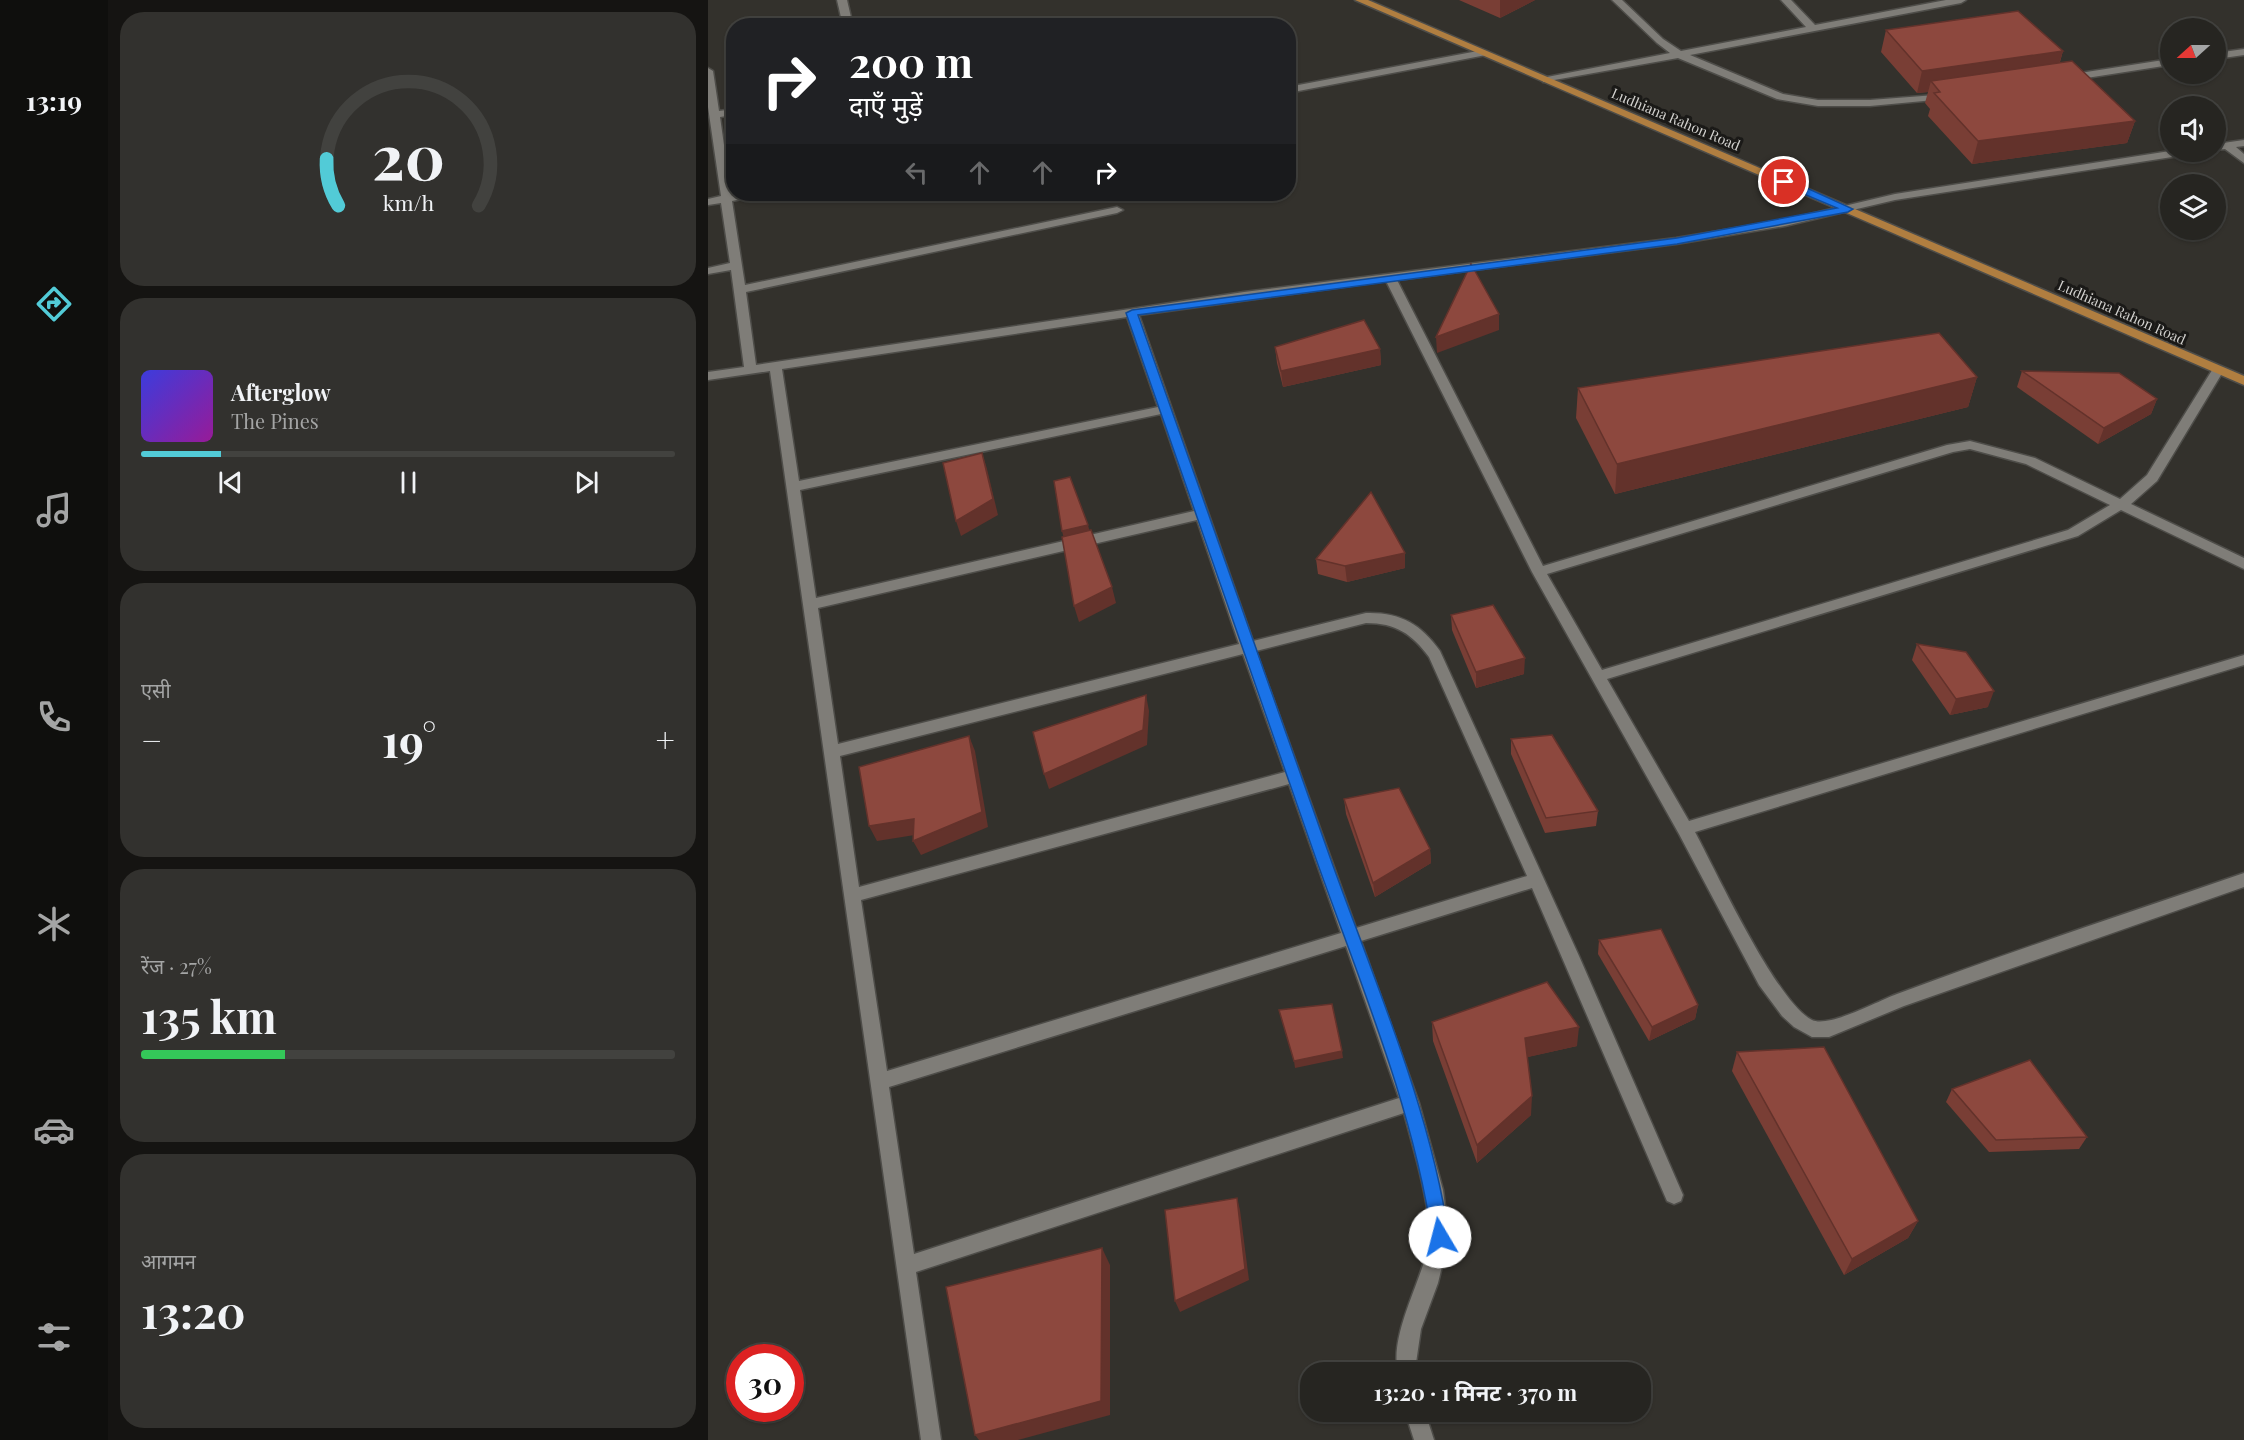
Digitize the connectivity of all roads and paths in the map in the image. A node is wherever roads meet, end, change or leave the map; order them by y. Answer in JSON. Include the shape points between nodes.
{"nodes":[{"id":1,"x":842,"y":0,"type":"edge"},
{"id":2,"x":1360,"y":0,"type":"edge"},
{"id":3,"x":1617,"y":0,"type":"edge"},
{"id":4,"x":1785,"y":0,"type":"edge"},
{"id":5,"x":1960,"y":0,"type":"edge"},
{"id":6,"x":846,"y":18,"type":"edge"},
{"id":7,"x":1812,"y":28,"type":"junction"},
{"id":8,"x":2244,"y":51,"type":"edge"},
{"id":9,"x":1483,"y":52,"type":"junction"},
{"id":10,"x":1678,"y":54,"type":"junction"},
{"id":11,"x":2226,"y":54,"type":"edge"},
{"id":12,"x":2160,"y":64,"type":"edge"},
{"id":13,"x":708,"y":71,"type":"edge"},
{"id":14,"x":1547,"y":80,"type":"junction"},
{"id":15,"x":2053,"y":80,"type":"edge"},
{"id":16,"x":1296,"y":88,"type":"edge"},
{"id":17,"x":1959,"y":94,"type":"edge"},
{"id":18,"x":726,"y":113,"type":"edge"},
{"id":19,"x":714,"y":115,"type":"junction"},
{"id":20,"x":712,"y":132,"type":"edge"},
{"id":21,"x":2244,"y":142,"type":"edge"},
{"id":22,"x":2226,"y":145,"type":"edge"},
{"id":23,"x":2226,"y":149,"type":"edge"},
{"id":24,"x":2160,"y":156,"type":"edge"},
{"id":25,"x":2244,"y":160,"type":"edge"},
{"id":26,"x":725,"y":199,"type":"junction"},
{"id":27,"x":708,"y":202,"type":"edge"},
{"id":28,"x":1848,"y":209,"type":"junction"},
{"id":29,"x":1118,"y":210,"type":"dead end"},
{"id":30,"x":735,"y":266,"type":"junction"},
{"id":31,"x":708,"y":271,"type":"edge"},
{"id":32,"x":1390,"y":278,"type":"junction"},
{"id":33,"x":739,"y":290,"type":"junction"},
{"id":34,"x":1132,"y":313,"type":"junction"},
{"id":35,"x":776,"y":367,"type":"junction"},
{"id":36,"x":751,"y":370,"type":"junction"},
{"id":37,"x":2218,"y":370,"type":"junction"},
{"id":38,"x":708,"y":376,"type":"edge"},
{"id":39,"x":2244,"y":381,"type":"edge"},
{"id":40,"x":1166,"y":410,"type":"junction"},
{"id":41,"x":793,"y":487,"type":"junction"},
{"id":42,"x":2122,"y":504,"type":"junction"},
{"id":43,"x":1201,"y":514,"type":"junction"},
{"id":44,"x":2244,"y":564,"type":"edge"},
{"id":45,"x":1539,"y":572,"type":"junction"},
{"id":46,"x":810,"y":605,"type":"junction"},
{"id":47,"x":1248,"y":648,"type":"junction"},
{"id":48,"x":2244,"y":660,"type":"edge"},
{"id":49,"x":1599,"y":676,"type":"junction"},
{"id":50,"x":831,"y":752,"type":"junction"},
{"id":51,"x":1294,"y":776,"type":"junction"},
{"id":52,"x":1685,"y":829,"type":"junction"},
{"id":53,"x":1535,"y":880,"type":"junction"},
{"id":54,"x":2244,"y":880,"type":"edge"},
{"id":55,"x":852,"y":896,"type":"junction"},
{"id":56,"x":1351,"y":938,"type":"junction"},
{"id":57,"x":879,"y":1082,"type":"junction"},
{"id":58,"x":1410,"y":1103,"type":"junction"},
{"id":59,"x":1674,"y":1195,"type":"dead end"},
{"id":60,"x":905,"y":1266,"type":"junction"},
{"id":61,"x":1406,"y":1362,"type":"edge"},
{"id":62,"x":1418,"y":1422,"type":"edge"},
{"id":63,"x":931,"y":1440,"type":"edge"},
{"id":64,"x":1424,"y":1440,"type":"edge"}],
"edges":[{"from":1,"to":6,"type":"street"},
{"from":2,"to":9,"type":"main road","name":"Ludhiana Rahon Road"},
{"from":3,"to":10,"type":"street"},
{"from":4,"to":7,"type":"street"},
{"from":5,"to":7,"type":"street"},
{"from":7,"to":10,"type":"street"},
{"from":8,"to":11,"type":"street"},
{"from":9,"to":14,"type":"main road","name":"Ludhiana Rahon Road"},
{"from":9,"to":16,"type":"street"},
{"from":10,"to":14,"type":"street"},
{"from":10,"to":17,"type":"street","via":[[1781,97],[1818,103],[1870,103]]},
{"from":12,"to":15,"type":"street"},
{"from":13,"to":19,"type":"street"},
{"from":14,"to":28,"type":"main road","name":"Ludhiana Rahon Road"},
{"from":18,"to":19,"type":"street"},
{"from":19,"to":20,"type":"street"},
{"from":20,"to":26,"type":"street"},
{"from":21,"to":22,"type":"street"},
{"from":23,"to":25,"type":"street"},
{"from":24,"to":28,"type":"street","via":[[1895,196]]},
{"from":26,"to":27,"type":"street"},
{"from":26,"to":30,"type":"street"},
{"from":28,"to":32,"type":"street","via":[[1677,241]]},
{"from":28,"to":37,"type":"main road","name":"Ludhiana Rahon Road"},
{"from":29,"to":33,"type":"street"},
{"from":30,"to":31,"type":"street"},
{"from":30,"to":33,"type":"street"},
{"from":32,"to":34,"type":"street"},
{"from":32,"to":45,"type":"street"},
{"from":33,"to":36,"type":"street"},
{"from":34,"to":35,"type":"street"},
{"from":34,"to":40,"type":"street"},
{"from":35,"to":36,"type":"street"},
{"from":35,"to":41,"type":"street"},
{"from":36,"to":38,"type":"street"},
{"from":37,"to":39,"type":"main road","name":"Ludhiana Rahon Road"},
{"from":37,"to":42,"type":"street","via":[[2152,478]]},
{"from":40,"to":41,"type":"street"},
{"from":40,"to":43,"type":"street"},
{"from":41,"to":46,"type":"street"},
{"from":42,"to":44,"type":"street"},
{"from":42,"to":45,"type":"street","via":[[2030,461],[1970,445]]},
{"from":42,"to":49,"type":"street","via":[[2073,533]]},
{"from":43,"to":46,"type":"street"},
{"from":43,"to":47,"type":"street"},
{"from":45,"to":49,"type":"street"},
{"from":46,"to":50,"type":"street"},
{"from":47,"to":50,"type":"street"},
{"from":47,"to":51,"type":"street"},
{"from":47,"to":53,"type":"street","via":[[1366,618],[1385,617],[1407,625],[1422,637],[1435,655]]},
{"from":48,"to":52,"type":"street"},
{"from":49,"to":52,"type":"street"},
{"from":50,"to":55,"type":"street"},
{"from":51,"to":55,"type":"street"},
{"from":51,"to":56,"type":"street"},
{"from":52,"to":54,"type":"street","via":[[1765,980],[1788,1011],[1812,1029],[1829,1029],[1900,1000]]},
{"from":53,"to":56,"type":"street"},
{"from":53,"to":59,"type":"street"},
{"from":55,"to":57,"type":"street"},
{"from":56,"to":57,"type":"street"},
{"from":56,"to":58,"type":"street"},
{"from":57,"to":60,"type":"street"},
{"from":58,"to":60,"type":"street"},
{"from":58,"to":61,"type":"street","via":[[1434,1190],[1440,1237],[1411,1329]]},
{"from":60,"to":63,"type":"street"},
{"from":62,"to":64,"type":"street"}]}
